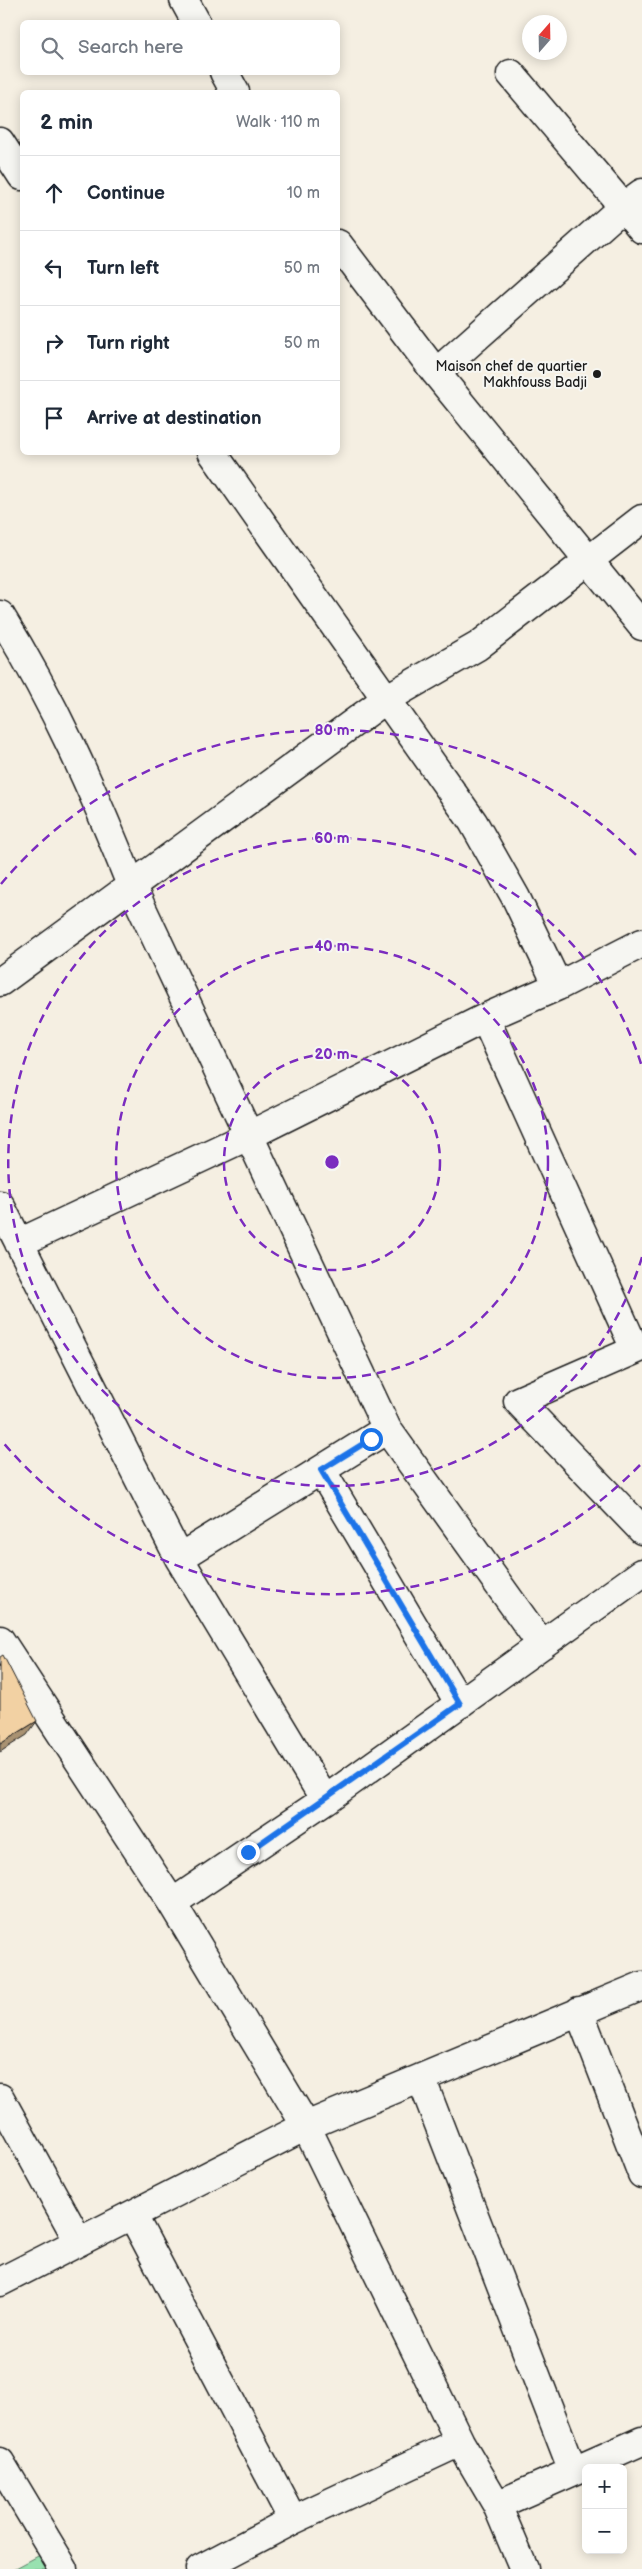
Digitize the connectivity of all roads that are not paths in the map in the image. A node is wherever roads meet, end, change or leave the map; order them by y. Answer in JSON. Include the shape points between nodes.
{"nodes":[{"id":1,"x":184,"y":0,"type":"edge"},
{"id":2,"x":195,"y":20,"type":"edge"},
{"id":3,"x":511,"y":74,"type":"dead end"},
{"id":4,"x":226,"y":75,"type":"edge"},
{"id":5,"x":234,"y":90,"type":"edge"},
{"id":6,"x":0,"y":142,"type":"edge"},
{"id":7,"x":20,"y":173,"type":"edge"},
{"id":8,"x":632,"y":200,"type":"edge"},
{"id":9,"x":642,"y":229,"type":"edge"},
{"id":10,"x":340,"y":247,"type":"edge"},
{"id":11,"x":436,"y":372,"type":"junction"},
{"id":12,"x":214,"y":455,"type":"edge"},
{"id":13,"x":642,"y":519,"type":"edge"},
{"id":14,"x":589,"y":559,"type":"junction"},
{"id":15,"x":0,"y":615,"type":"edge"},
{"id":16,"x":642,"y":626,"type":"edge"},
{"id":17,"x":386,"y":699,"type":"junction"},
{"id":18,"x":131,"y":885,"type":"junction"},
{"id":19,"x":642,"y":943,"type":"edge"},
{"id":20,"x":0,"y":982,"type":"edge"},
{"id":21,"x":558,"y":986,"type":"junction"},
{"id":22,"x":485,"y":1018,"type":"junction"},
{"id":23,"x":250,"y":1135,"type":"junction"},
{"id":24,"x":0,"y":1205,"type":"edge"},
{"id":25,"x":19,"y":1244,"type":"junction"},
{"id":26,"x":638,"y":1348,"type":"edge"},
{"id":27,"x":388,"y":1429,"type":"junction"},
{"id":28,"x":321,"y":1470,"type":"junction"},
{"id":29,"x":642,"y":1530,"type":"edge"},
{"id":30,"x":180,"y":1558,"type":"junction"},
{"id":31,"x":642,"y":1573,"type":"edge"},
{"id":32,"x":0,"y":1640,"type":"edge"},
{"id":33,"x":542,"y":1645,"type":"junction"},
{"id":34,"x":460,"y":1704,"type":"junction"},
{"id":35,"x":325,"y":1800,"type":"junction"},
{"id":36,"x":172,"y":1903,"type":"junction"},
{"id":37,"x":642,"y":1986,"type":"edge"},
{"id":38,"x":579,"y":2011,"type":"junction"},
{"id":39,"x":421,"y":2078,"type":"junction"},
{"id":40,"x":0,"y":2098,"type":"edge"},
{"id":41,"x":306,"y":2126,"type":"junction"},
{"id":42,"x":642,"y":2174,"type":"edge"},
{"id":43,"x":132,"y":2216,"type":"junction"},
{"id":44,"x":78,"y":2240,"type":"junction"},
{"id":45,"x":0,"y":2282,"type":"edge"},
{"id":46,"x":642,"y":2440,"type":"edge"},
{"id":47,"x":460,"y":2442,"type":"junction"},
{"id":48,"x":0,"y":2462,"type":"edge"},
{"id":49,"x":573,"y":2471,"type":"junction"},
{"id":50,"x":497,"y":2505,"type":"junction"},
{"id":51,"x":293,"y":2520,"type":"junction"},
{"id":52,"x":64,"y":2569,"type":"edge"},
{"id":53,"x":200,"y":2569,"type":"edge"},
{"id":54,"x":524,"y":2569,"type":"edge"}],
"edges":[{"from":1,"to":2,"type":"street"},
{"from":3,"to":8,"type":"street"},
{"from":4,"to":5,"type":"street"},
{"from":6,"to":7,"type":"street"},
{"from":8,"to":9,"type":"street"},
{"from":8,"to":11,"type":"street"},
{"from":10,"to":11,"type":"street"},
{"from":11,"to":14,"type":"street"},
{"from":12,"to":17,"type":"street"},
{"from":13,"to":14,"type":"street"},
{"from":14,"to":16,"type":"street"},
{"from":14,"to":17,"type":"street","via":[[478,646]]},
{"from":15,"to":18,"type":"street","via":[[96,796]]},
{"from":17,"to":18,"type":"street"},
{"from":17,"to":21,"type":"street","via":[[473,822],[516,898]]},
{"from":18,"to":20,"type":"street"},
{"from":18,"to":23,"type":"street"},
{"from":19,"to":21,"type":"street"},
{"from":21,"to":22,"type":"street"},
{"from":22,"to":23,"type":"street"},
{"from":22,"to":26,"type":"street"},
{"from":23,"to":25,"type":"street"},
{"from":23,"to":27,"type":"street"},
{"from":24,"to":25,"type":"street"},
{"from":25,"to":30,"type":"street"},
{"from":26,"to":29,"type":"street","via":[[518,1401]]},
{"from":27,"to":28,"type":"street"},
{"from":27,"to":33,"type":"street"},
{"from":28,"to":30,"type":"street"},
{"from":28,"to":34,"type":"street"},
{"from":30,"to":35,"type":"street"},
{"from":31,"to":33,"type":"street"},
{"from":32,"to":36,"type":"street"},
{"from":33,"to":34,"type":"street"},
{"from":34,"to":35,"type":"street"},
{"from":35,"to":36,"type":"street"},
{"from":36,"to":41,"type":"street"},
{"from":37,"to":38,"type":"street"},
{"from":38,"to":39,"type":"street"},
{"from":38,"to":42,"type":"street"},
{"from":39,"to":41,"type":"street"},
{"from":39,"to":49,"type":"street"},
{"from":40,"to":44,"type":"street"},
{"from":41,"to":43,"type":"street"},
{"from":41,"to":47,"type":"street"},
{"from":43,"to":44,"type":"street"},
{"from":43,"to":51,"type":"street"},
{"from":44,"to":45,"type":"street"},
{"from":46,"to":49,"type":"street"},
{"from":47,"to":50,"type":"street"},
{"from":47,"to":51,"type":"street"},
{"from":48,"to":52,"type":"street"},
{"from":49,"to":50,"type":"street"},
{"from":50,"to":54,"type":"street"},
{"from":51,"to":53,"type":"street"}]}
